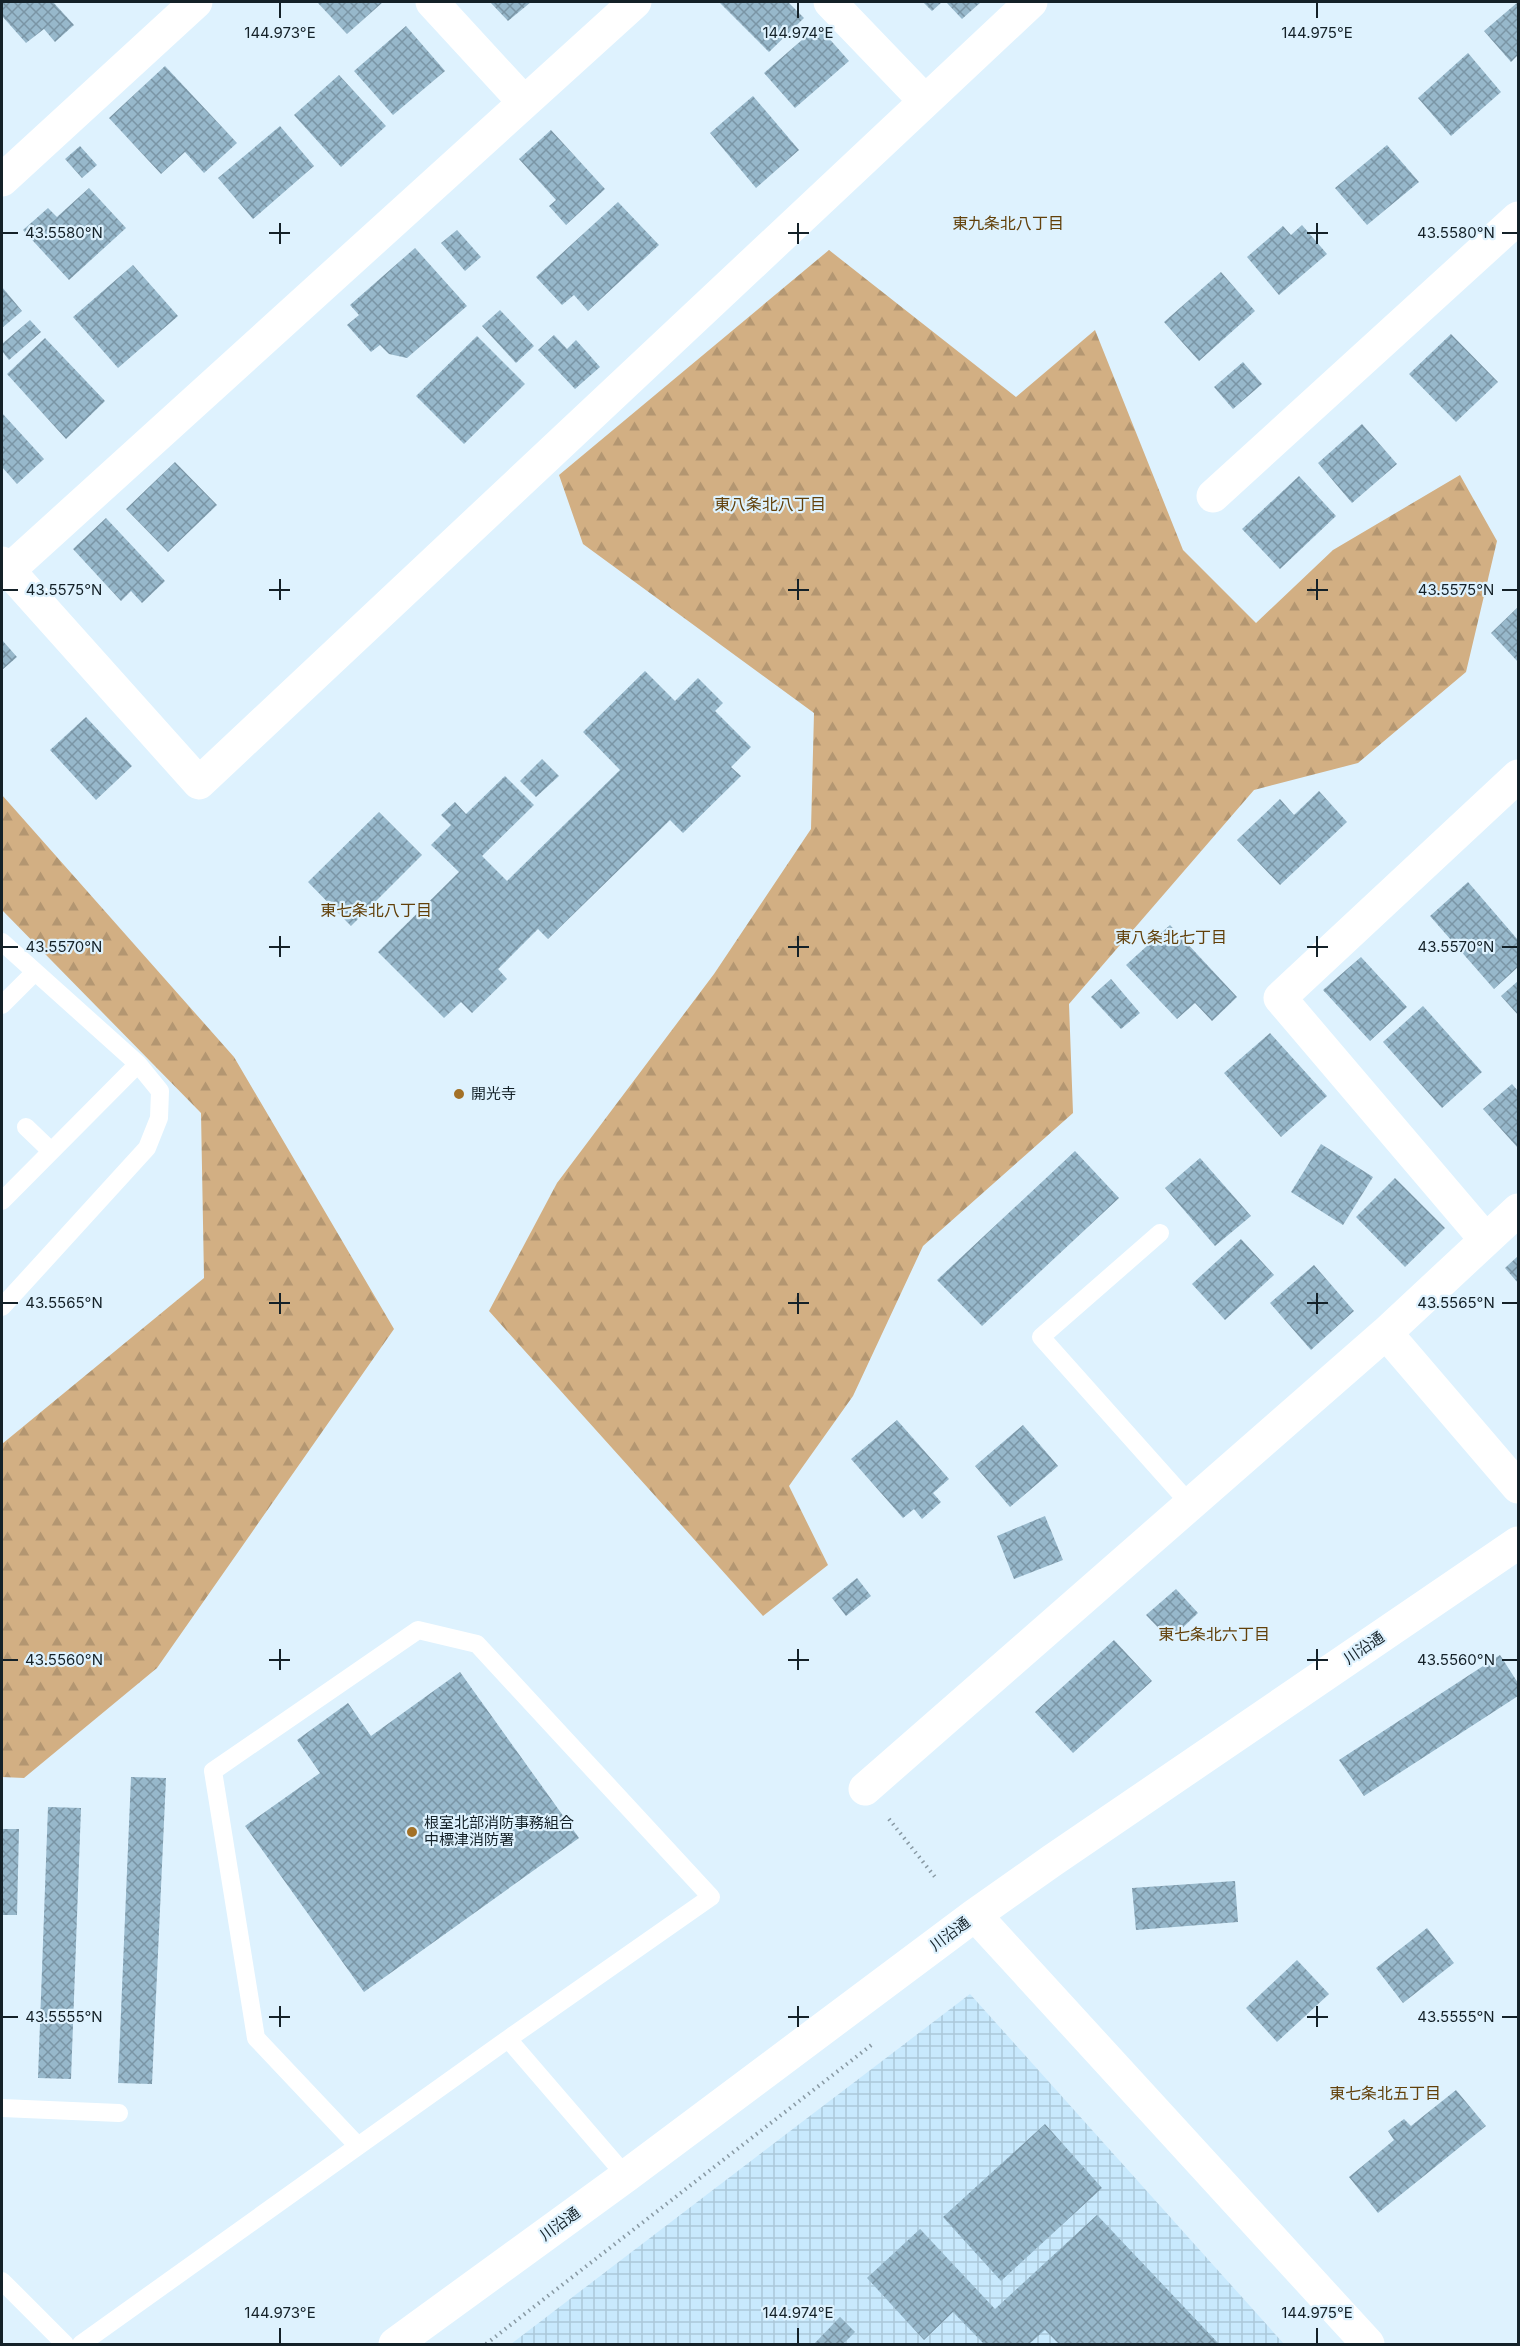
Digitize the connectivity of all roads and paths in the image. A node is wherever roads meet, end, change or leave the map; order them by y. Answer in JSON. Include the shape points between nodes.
{"nodes":[{"id":1,"x":196,"y":2,"type":"edge"},
{"id":2,"x":432,"y":2,"type":"edge"},
{"id":3,"x":635,"y":2,"type":"edge"},
{"id":4,"x":830,"y":2,"type":"edge"},
{"id":5,"x":1031,"y":2,"type":"edge"},
{"id":6,"x":925,"y":100,"type":"junction"},
{"id":7,"x":524,"y":102,"type":"junction"},
{"id":8,"x":2,"y":180,"type":"edge"},
{"id":9,"x":1518,"y":218,"type":"edge"},
{"id":10,"x":1213,"y":496,"type":"dead end"},
{"id":11,"x":5,"y":567,"type":"edge"},
{"id":12,"x":1518,"y":776,"type":"edge"},
{"id":13,"x":2,"y":942,"type":"edge"},
{"id":14,"x":35,"y":972,"type":"junction"},
{"id":15,"x":2,"y":1005,"type":"edge"},
{"id":16,"x":138,"y":1064,"type":"junction"},
{"id":17,"x":26,"y":1127,"type":"dead end"},
{"id":18,"x":51,"y":1151,"type":"junction"},
{"id":19,"x":2,"y":1201,"type":"edge"},
{"id":20,"x":1518,"y":1210,"type":"edge"},
{"id":21,"x":1160,"y":1233,"type":"dead end"},
{"id":22,"x":1486,"y":1240,"type":"junction"},
{"id":23,"x":6,"y":1295,"type":"edge"},
{"id":24,"x":1386,"y":1333,"type":"junction"},
{"id":25,"x":1518,"y":1487,"type":"edge"},
{"id":26,"x":1190,"y":1504,"type":"junction"},
{"id":27,"x":1518,"y":1543,"type":"edge"},
{"id":28,"x":865,"y":1789,"type":"joint"},
{"id":29,"x":935,"y":1877,"type":"dead end"},
{"id":30,"x":975,"y":1915,"type":"junction"},
{"id":31,"x":508,"y":2039,"type":"junction"},
{"id":32,"x":874,"y":2043,"type":"dead end"},
{"id":33,"x":2,"y":2108,"type":"edge"},
{"id":34,"x":119,"y":2113,"type":"dead end"},
{"id":35,"x":358,"y":2146,"type":"junction"},
{"id":36,"x":626,"y":2176,"type":"junction"},
{"id":37,"x":2,"y":2281,"type":"edge"},
{"id":38,"x":65,"y":2344,"type":"edge"},
{"id":39,"x":81,"y":2344,"type":"edge"},
{"id":40,"x":395,"y":2344,"type":"edge"},
{"id":41,"x":486,"y":2344,"type":"edge"},
{"id":42,"x":1368,"y":2344,"type":"edge"}],
"edges":[{"from":1,"to":8,"type":"street"},
{"from":2,"to":7,"type":"street"},
{"from":3,"to":7,"type":"street"},
{"from":4,"to":6,"type":"street"},
{"from":5,"to":6,"type":"street"},
{"from":6,"to":11,"type":"street","via":[[199,783]]},
{"from":7,"to":11,"type":"street"},
{"from":9,"to":10,"type":"street"},
{"from":12,"to":22,"type":"street","via":[[1280,998]]},
{"from":13,"to":14,"type":"lane"},
{"from":14,"to":15,"type":"lane"},
{"from":14,"to":16,"type":"lane"},
{"from":16,"to":18,"type":"lane"},
{"from":16,"to":23,"type":"lane","via":[[160,1091],[159,1119],[147,1148]]},
{"from":17,"to":18,"type":"lane"},
{"from":18,"to":19,"type":"lane"},
{"from":20,"to":22,"type":"street"},
{"from":21,"to":26,"type":"lane","via":[[1041,1337]]},
{"from":22,"to":24,"type":"street"},
{"from":24,"to":25,"type":"street"},
{"from":24,"to":26,"type":"street"},
{"from":26,"to":28,"type":"street"},
{"from":27,"to":30,"type":"street","name":"川沿通"},
{"from":28,"to":29,"type":"path"},
{"from":30,"to":36,"type":"street","name":"川沿通"},
{"from":30,"to":42,"type":"street"},
{"from":31,"to":35,"type":"lane"},
{"from":31,"to":35,"type":"lane","via":[[711,1897],[477,1644],[418,1630],[213,1771],[256,2038]]},
{"from":31,"to":36,"type":"lane"},
{"from":32,"to":41,"type":"path"},
{"from":33,"to":34,"type":"lane"},
{"from":35,"to":39,"type":"lane"},
{"from":36,"to":40,"type":"street","name":"川沿通"},
{"from":37,"to":38,"type":"lane"}]}
